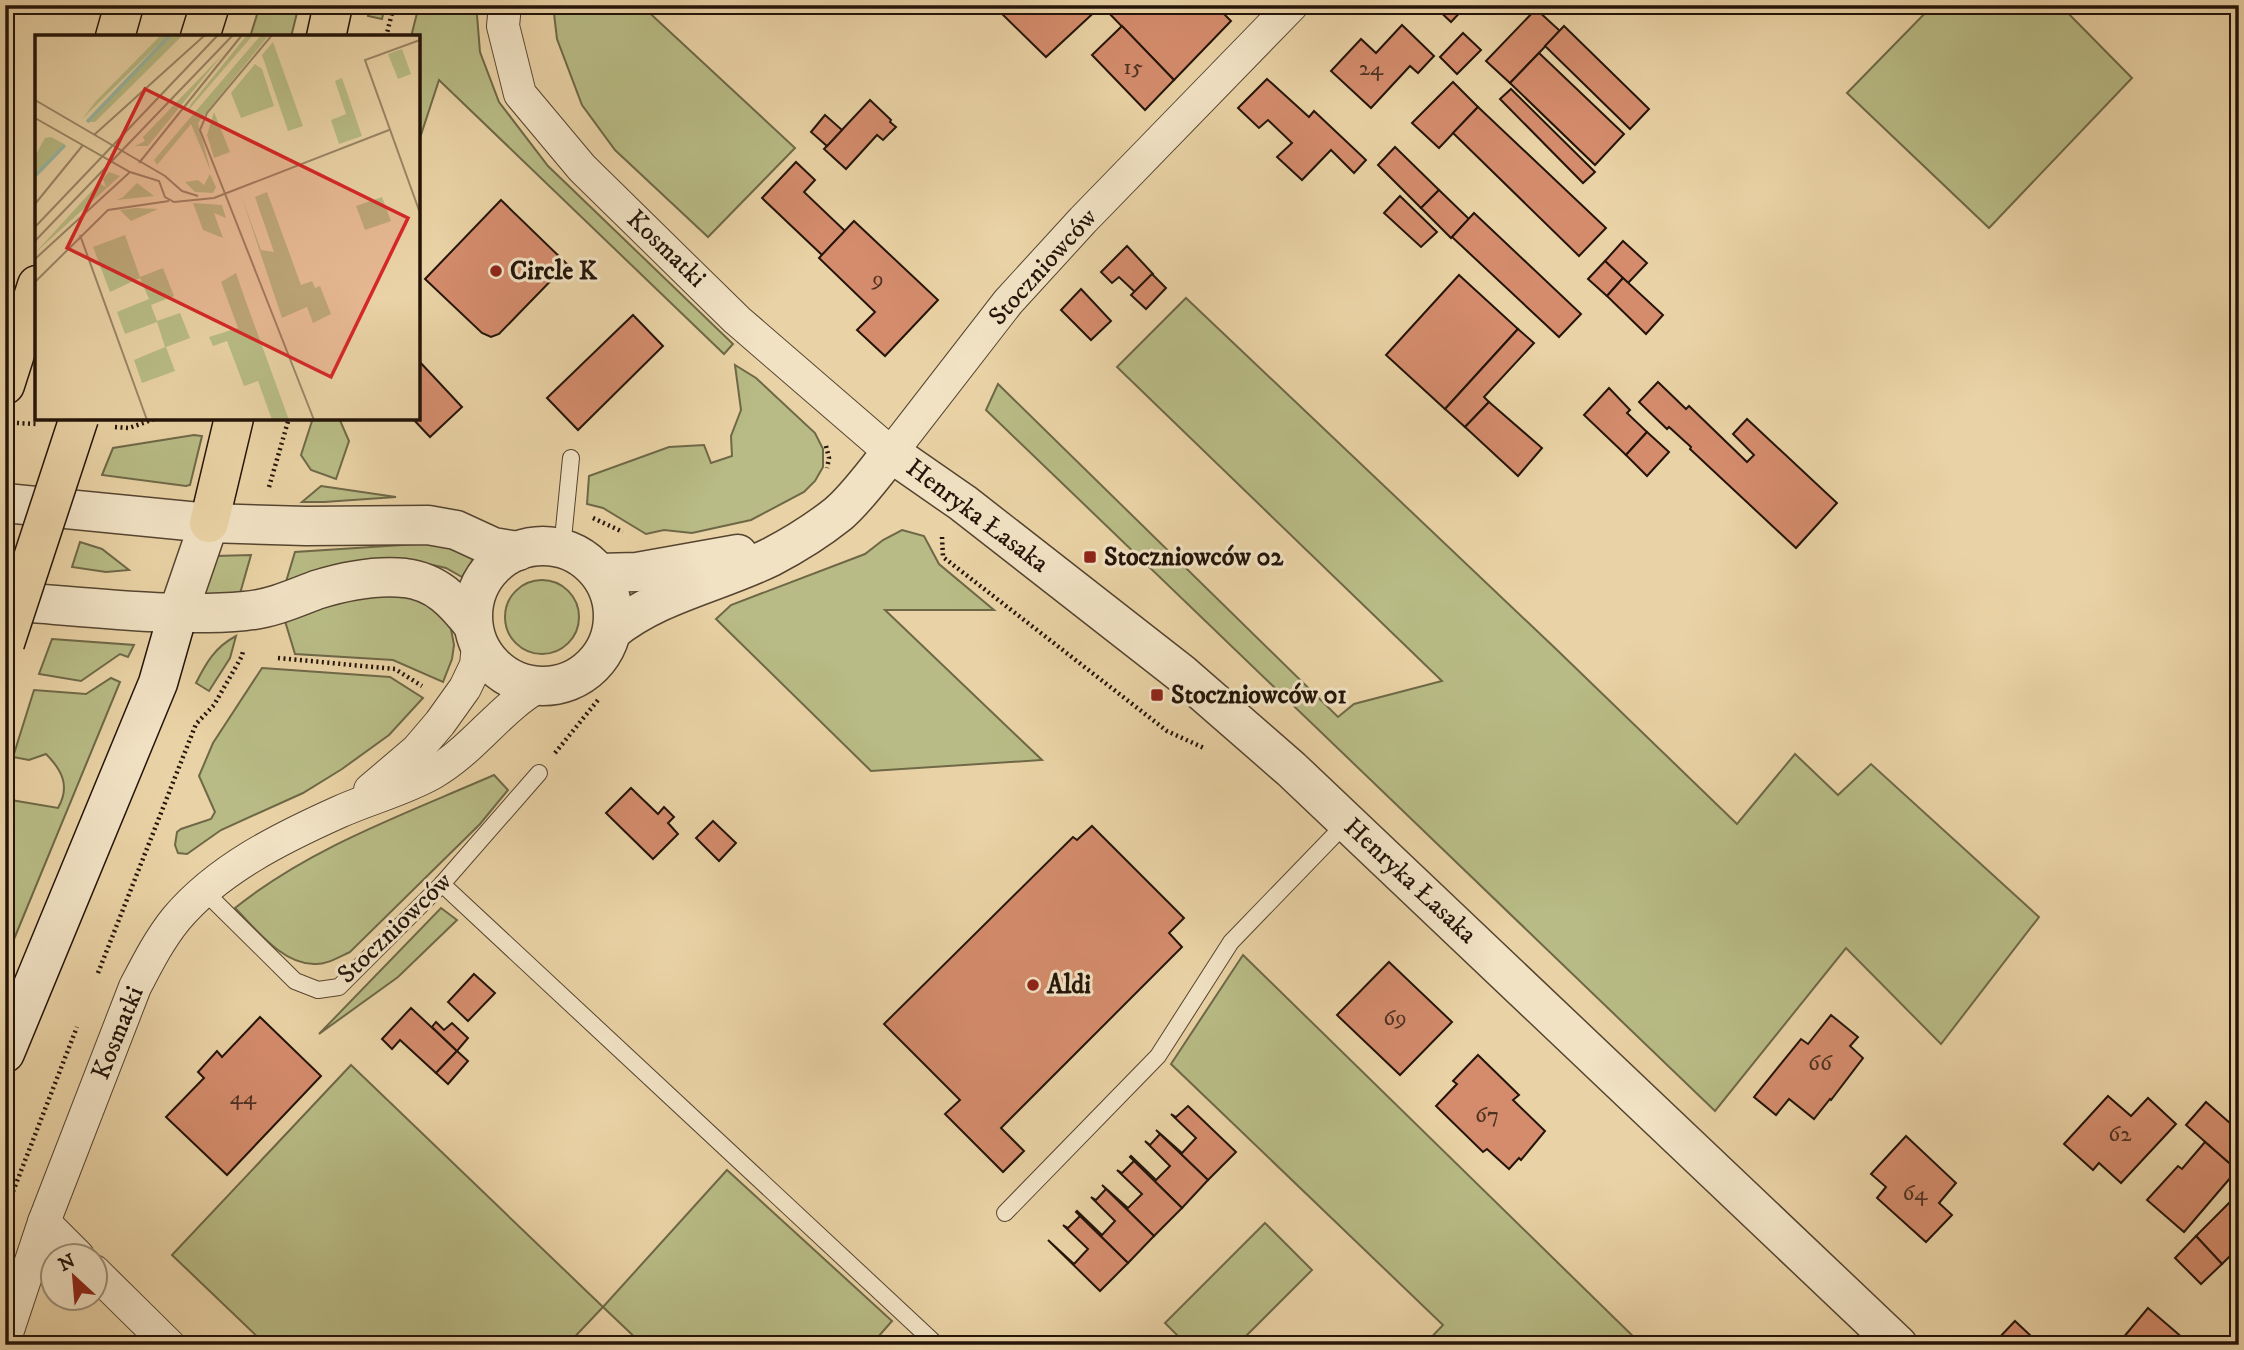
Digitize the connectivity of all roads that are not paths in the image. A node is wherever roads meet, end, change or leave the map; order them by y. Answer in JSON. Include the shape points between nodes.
{"nodes":[{"id":1,"x":124,"y":5,"type":"edge"},
{"id":2,"x":210,"y":5,"type":"edge"},
{"id":3,"x":333,"y":5,"type":"edge"},
{"id":4,"x":505,"y":5,"type":"edge"},
{"id":5,"x":1292,"y":5,"type":"edge"},
{"id":6,"x":115,"y":35,"type":"edge"},
{"id":7,"x":201,"y":35,"type":"edge"},
{"id":8,"x":326,"y":35,"type":"edge"},
{"id":9,"x":31,"y":302,"type":"edge"},
{"id":10,"x":5,"y":385,"type":"edge"},
{"id":11,"x":78,"y":420,"type":"edge"},
{"id":12,"x":234,"y":420,"type":"edge"},
{"id":13,"x":891,"y":453,"type":"junction"},
{"id":14,"x":571,"y":458,"type":"dead end"},
{"id":15,"x":5,"y":503,"type":"edge"},
{"id":16,"x":209,"y":523,"type":"junction"},
{"id":17,"x":805,"y":537,"type":"junction"},
{"id":18,"x":562,"y":549,"type":"junction"},
{"id":19,"x":518,"y":551,"type":"junction"},
{"id":20,"x":598,"y":573,"type":"junction"},
{"id":21,"x":5,"y":601,"type":"edge"},
{"id":22,"x":178,"y":613,"type":"junction"},
{"id":23,"x":611,"y":631,"type":"junction"},
{"id":24,"x":476,"y":634,"type":"junction"},
{"id":25,"x":5,"y":643,"type":"edge"},
{"id":26,"x":539,"y":686,"type":"junction"},
{"id":27,"x":539,"y":773,"type":"road end"},
{"id":28,"x":341,"y":811,"type":"junction"},
{"id":29,"x":1348,"y":821,"type":"junction"},
{"id":30,"x":442,"y":884,"type":"junction"},
{"id":31,"x":204,"y":891,"type":"junction"},
{"id":32,"x":5,"y":1053,"type":"edge"},
{"id":33,"x":1005,"y":1213,"type":"dead end"},
{"id":34,"x":44,"y":1222,"type":"junction"},
{"id":35,"x":65,"y":1242,"type":"edge"},
{"id":36,"x":108,"y":1285,"type":"edge"},
{"id":37,"x":5,"y":1339,"type":"edge"},
{"id":38,"x":169,"y":1345,"type":"edge"},
{"id":39,"x":937,"y":1345,"type":"edge"},
{"id":40,"x":1898,"y":1345,"type":"edge"}],
"edges":[{"from":1,"to":6,"type":"main road"},
{"from":2,"to":7,"type":"main road"},
{"from":3,"to":8,"type":"main road"},
{"from":4,"to":13,"type":"street","name":"Kosmatki","via":[[503,26],[520,94],[582,168],[737,320]]},
{"from":5,"to":13,"type":"street","name":"Stoczniowców","via":[[1008,302]]},
{"from":9,"to":10,"type":"main road"},
{"from":11,"to":25,"type":"main road","bridge":true},
{"from":12,"to":16,"type":"main road"},
{"from":13,"to":17,"type":"street","name":"Stoczniowców","via":[[840,513]]},
{"from":13,"to":29,"type":"street","name":"Henryka Łasaka","via":[[963,503],[1182,674]]},
{"from":14,"to":18,"type":"lane"},
{"from":15,"to":16,"type":"street"},
{"from":16,"to":19,"type":"street","via":[[428,525]]},
{"from":16,"to":22,"type":"street"},
{"from":17,"to":20,"type":"street","name":"Stoczniowców","via":[[637,572]]},
{"from":17,"to":23,"type":"street","name":"Stoczniowców","via":[[771,556],[648,607]]},
{"from":18,"to":19,"type":"street","via":[[540,546]]},
{"from":18,"to":20,"type":"street","via":[[582,558]]},
{"from":19,"to":24,"type":"street","via":[[486,575],[478,590]]},
{"from":20,"to":23,"type":"street","via":[[609,593]]},
{"from":21,"to":22,"type":"street"},
{"from":22,"to":24,"type":"street","via":[[273,607],[355,580],[388,577],[428,584],[444,592]]},
{"from":22,"to":32,"type":"street","via":[[158,683]]},
{"from":23,"to":26,"type":"street","via":[[593,665],[559,684]]},
{"from":24,"to":26,"type":"street","via":[[488,661],[503,674]]},
{"from":24,"to":28,"type":"street","name":"Kosmatki","via":[[476,665],[440,723],[401,765]]},
{"from":26,"to":28,"type":"street","name":"Kosmatki","via":[[519,697],[464,751],[434,772]]},
{"from":27,"to":30,"type":"lane","name":"Stoczniowców"},
{"from":28,"to":31,"type":"street","name":"Kosmatki","via":[[290,835]]},
{"from":29,"to":33,"type":"lane","via":[[1231,943],[1158,1056]]},
{"from":29,"to":40,"type":"street","name":"Henryka Łasaka"},
{"from":30,"to":31,"type":"lane","name":"Stoczniowców","via":[[339,987],[318,990],[295,981]]},
{"from":30,"to":39,"type":"lane"},
{"from":31,"to":34,"type":"street","name":"Kosmatki","via":[[176,919],[135,988]]},
{"from":34,"to":35,"type":"street"},
{"from":34,"to":37,"type":"street","name":"Kosmatki"},
{"from":36,"to":38,"type":"street"}]}
